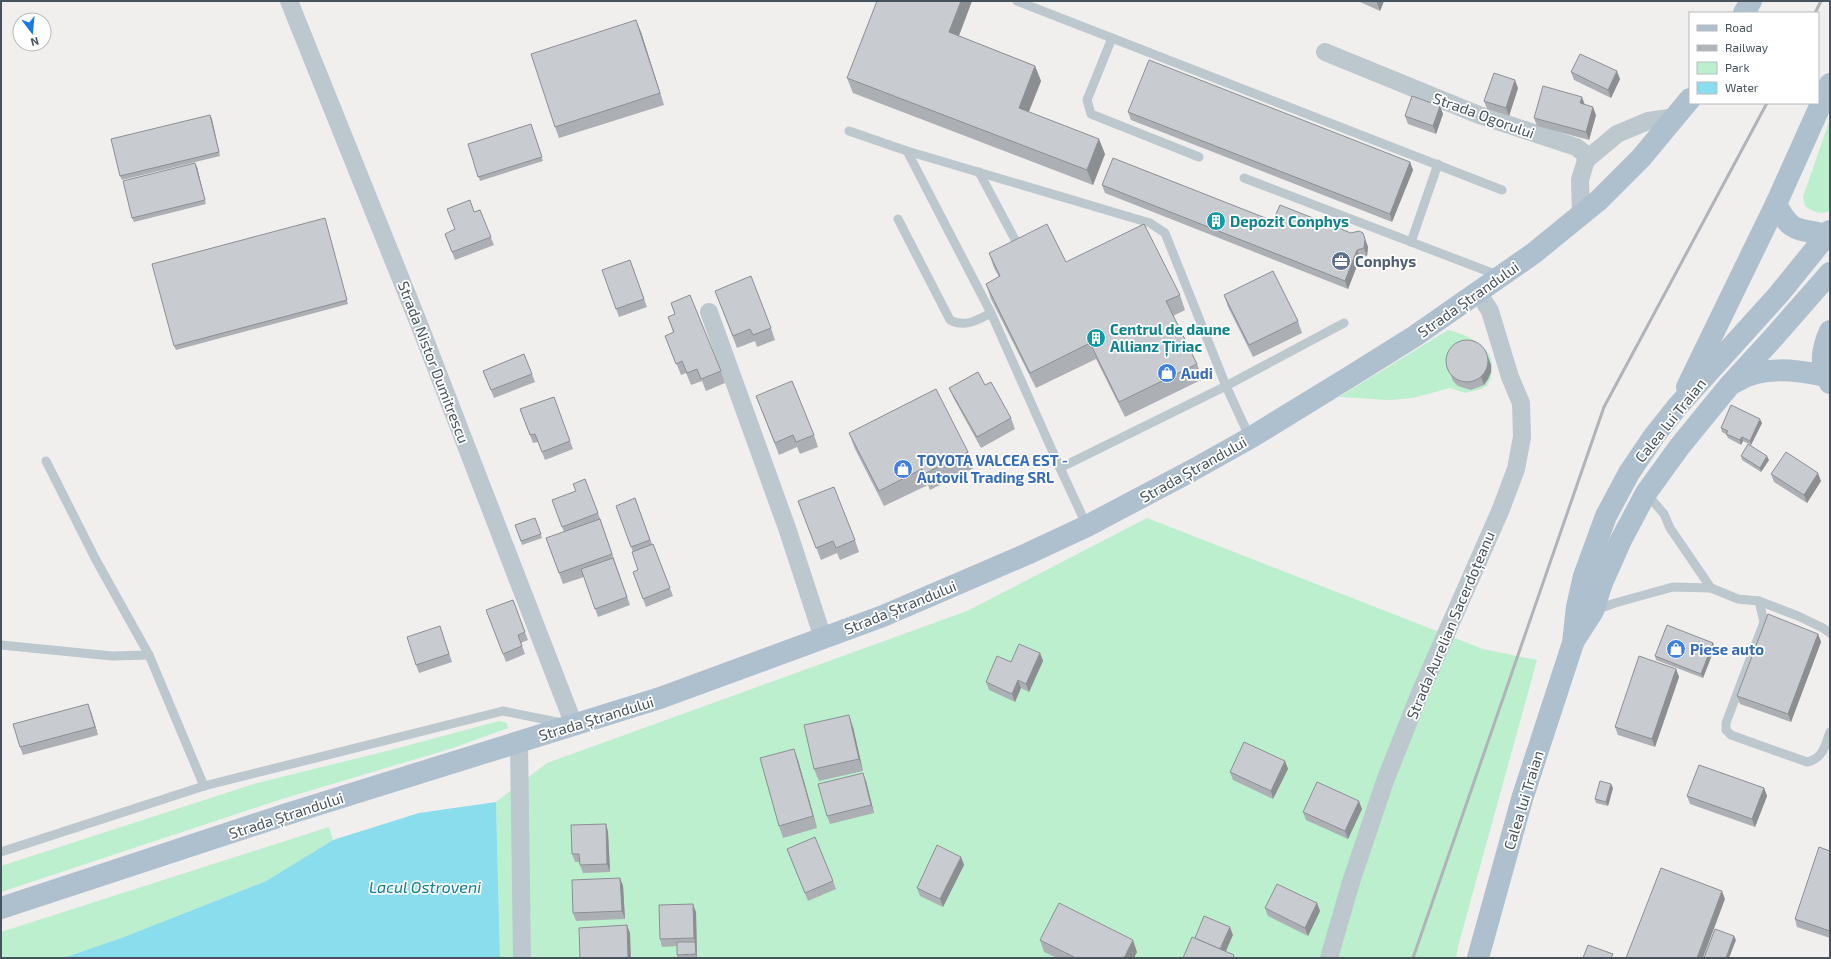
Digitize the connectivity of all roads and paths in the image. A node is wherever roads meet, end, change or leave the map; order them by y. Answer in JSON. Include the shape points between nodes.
{"nodes":[{"id":1,"x":289,"y":1,"type":"edge"},
{"id":2,"x":1017,"y":1,"type":"edge"},
{"id":3,"x":1112,"y":38,"type":"junction"},
{"id":4,"x":1325,"y":52,"type":"dead end"},
{"id":5,"x":1830,"y":84,"type":"edge"},
{"id":6,"x":1689,"y":100,"type":"edge"},
{"id":7,"x":1676,"y":117,"type":"junction"},
{"id":8,"x":849,"y":131,"type":"dead end"},
{"id":9,"x":907,"y":151,"type":"junction"},
{"id":10,"x":1199,"y":157,"type":"dead end"},
{"id":11,"x":1586,"y":160,"type":"junction"},
{"id":12,"x":1438,"y":164,"type":"junction"},
{"id":13,"x":979,"y":172,"type":"junction"},
{"id":14,"x":1244,"y":178,"type":"dead end"},
{"id":15,"x":1502,"y":190,"type":"dead end"},
{"id":16,"x":1776,"y":204,"type":"junction"},
{"id":17,"x":1581,"y":216,"type":"junction"},
{"id":18,"x":898,"y":219,"type":"dead end"},
{"id":19,"x":1829,"y":233,"type":"edge"},
{"id":20,"x":1411,"y":242,"type":"junction"},
{"id":21,"x":1023,"y":254,"type":"edge"},
{"id":22,"x":1830,"y":273,"type":"edge"},
{"id":23,"x":1501,"y":276,"type":"junction"},
{"id":24,"x":1478,"y":292,"type":"junction"},
{"id":25,"x":708,"y":312,"type":"dead end"},
{"id":26,"x":991,"y":314,"type":"junction"},
{"id":27,"x":1344,"y":323,"type":"dead end"},
{"id":28,"x":1830,"y":331,"type":"edge"},
{"id":29,"x":1828,"y":379,"type":"edge"},
{"id":30,"x":1226,"y":386,"type":"junction"},
{"id":31,"x":1729,"y":386,"type":"junction"},
{"id":32,"x":1677,"y":407,"type":"junction"},
{"id":33,"x":1250,"y":438,"type":"junction"},
{"id":34,"x":46,"y":461,"type":"dead end"},
{"id":35,"x":1060,"y":468,"type":"junction"},
{"id":36,"x":1646,"y":493,"type":"junction"},
{"id":37,"x":1087,"y":526,"type":"junction"},
{"id":38,"x":1711,"y":588,"type":"junction"},
{"id":39,"x":1759,"y":601,"type":"junction"},
{"id":40,"x":1593,"y":611,"type":"junction"},
{"id":41,"x":1830,"y":633,"type":"edge"},
{"id":42,"x":823,"y":638,"type":"junction"},
{"id":43,"x":1573,"y":643,"type":"junction"},
{"id":44,"x":1,"y":645,"type":"edge"},
{"id":45,"x":149,"y":655,"type":"junction"},
{"id":46,"x":574,"y":725,"type":"junction"},
{"id":47,"x":1830,"y":732,"type":"edge"},
{"id":48,"x":519,"y":742,"type":"junction"},
{"id":49,"x":204,"y":786,"type":"junction"},
{"id":50,"x":1,"y":852,"type":"edge"},
{"id":51,"x":1,"y":908,"type":"edge"},
{"id":52,"x":522,"y":958,"type":"edge"},
{"id":53,"x":1329,"y":958,"type":"edge"},
{"id":54,"x":1478,"y":958,"type":"edge"}],
"edges":[{"from":1,"to":46,"type":"street","name":"Strada Nistor Dumitrescu","via":[[419,324]]},
{"from":2,"to":3,"type":"lane"},
{"from":3,"to":10,"type":"lane","via":[[1087,100],[1091,114]]},
{"from":3,"to":12,"type":"lane"},
{"from":4,"to":11,"type":"street","name":"Strada Ogorului","via":[[1479,116],[1576,147],[1584,153]]},
{"from":5,"to":16,"type":"main road"},
{"from":6,"to":7,"type":"main road","name":"Strada Ștrandului"},
{"from":7,"to":11,"type":"street","via":[[1648,121],[1617,134]]},
{"from":7,"to":17,"type":"main road","name":"Strada Ștrandului","via":[[1641,158]]},
{"from":8,"to":9,"type":"lane"},
{"from":9,"to":13,"type":"lane"},
{"from":9,"to":26,"type":"lane"},
{"from":11,"to":17,"type":"street","via":[[1580,180]]},
{"from":12,"to":15,"type":"lane"},
{"from":12,"to":20,"type":"lane"},
{"from":13,"to":21,"type":"lane"},
{"from":13,"to":30,"type":"lane","via":[[1150,223],[1165,233]]},
{"from":14,"to":20,"type":"lane"},
{"from":16,"to":19,"type":"main road","via":[[1791,226],[1799,230]]},
{"from":16,"to":32,"type":"main road"},
{"from":17,"to":23,"type":"main road","name":"Strada Ștrandului"},
{"from":18,"to":26,"type":"lane","via":[[950,320],[958,324],[970,323]]},
{"from":19,"to":32,"type":"main road","name":"Calea lui Traian","via":[[1779,294]]},
{"from":20,"to":23,"type":"lane"},
{"from":22,"to":31,"type":"main road","name":"Calea lui Traian"},
{"from":23,"to":24,"type":"main road","name":"Strada Ștrandului"},
{"from":24,"to":33,"type":"main road","name":"Strada Ștrandului","via":[[1415,336]]},
{"from":24,"to":53,"type":"street","name":"Strada Aurelian Sacerdoțeanu","via":[[1490,312],[1510,377],[1521,402],[1522,437],[1516,469],[1385,781],[1350,882]]},
{"from":25,"to":42,"type":"street","via":[[787,528]]},
{"from":26,"to":35,"type":"lane"},
{"from":27,"to":30,"type":"lane"},
{"from":28,"to":29,"type":"main road","via":[[1824,344],[1822,361]]},
{"from":29,"to":31,"type":"main road","via":[[1801,371],[1768,371],[1747,375]]},
{"from":30,"to":33,"type":"lane"},
{"from":30,"to":35,"type":"lane"},
{"from":31,"to":36,"type":"main road","name":"Calea lui Traian"},
{"from":32,"to":43,"type":"main road","name":"Calea lui Traian","via":[[1629,473],[1606,516],[1584,576]]},
{"from":33,"to":37,"type":"main road","name":"Strada Ștrandului"},
{"from":34,"to":45,"type":"lane","via":[[96,560]]},
{"from":35,"to":37,"type":"lane"},
{"from":36,"to":38,"type":"lane","via":[[1664,514],[1670,528]]},
{"from":36,"to":40,"type":"main road","name":"Calea lui Traian","via":[[1621,540]]},
{"from":37,"to":42,"type":"main road","name":"Strada Ștrandului","via":[[950,588]]},
{"from":38,"to":39,"type":"lane","via":[[1738,599]]},
{"from":38,"to":40,"type":"lane","via":[[1673,587]]},
{"from":39,"to":41,"type":"lane","via":[[1798,616]]},
{"from":39,"to":47,"type":"lane","via":[[1764,622],[1726,723],[1726,730],[1731,735],[1807,762],[1821,756]]},
{"from":40,"to":43,"type":"main road","name":"Calea lui Traian"},
{"from":42,"to":46,"type":"main road","name":"Strada Ștrandului","via":[[660,698]]},
{"from":43,"to":54,"type":"main road","name":"Calea lui Traian","via":[[1522,799]]},
{"from":44,"to":45,"type":"lane","via":[[112,656]]},
{"from":45,"to":49,"type":"lane"},
{"from":46,"to":48,"type":"main road","name":"Strada Ștrandului"},
{"from":46,"to":49,"type":"lane","via":[[503,711]]},
{"from":48,"to":51,"type":"main road","name":"Strada Ștrandului","via":[[299,810]]},
{"from":48,"to":52,"type":"street"},
{"from":49,"to":50,"type":"lane"}]}
